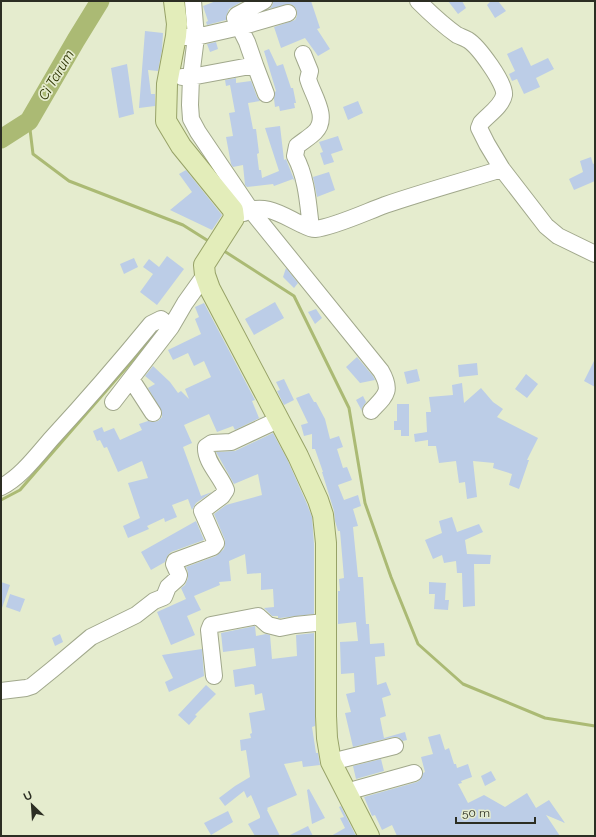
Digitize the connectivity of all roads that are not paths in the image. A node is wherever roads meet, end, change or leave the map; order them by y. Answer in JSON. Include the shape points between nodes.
{"nodes":[{"id":1,"x":174,"y":1,"type":"edge"},
{"id":2,"x":194,"y":1,"type":"edge"},
{"id":3,"x":264,"y":1,"type":"edge"},
{"id":4,"x":418,"y":1,"type":"edge"},
{"id":5,"x":288,"y":13,"type":"dead end"},
{"id":6,"x":240,"y":27,"type":"junction"},
{"id":7,"x":186,"y":37,"type":"junction"},
{"id":8,"x":303,"y":54,"type":"dead end"},
{"id":9,"x":255,"y":65,"type":"junction"},
{"id":10,"x":179,"y":77,"type":"junction"},
{"id":11,"x":266,"y":94,"type":"dead end"},
{"id":12,"x":502,"y":169,"type":"junction"},
{"id":13,"x":239,"y":216,"type":"junction"},
{"id":14,"x":311,"y":228,"type":"junction"},
{"id":15,"x":595,"y":254,"type":"edge"},
{"id":16,"x":204,"y":270,"type":"junction"},
{"id":17,"x":167,"y":323,"type":"junction"},
{"id":18,"x":131,"y":379,"type":"junction"},
{"id":19,"x":113,"y":402,"type":"dead end"},
{"id":20,"x":371,"y":411,"type":"dead end"},
{"id":21,"x":153,"y":413,"type":"dead end"},
{"id":22,"x":280,"y":419,"type":"junction"},
{"id":23,"x":1,"y":487,"type":"edge"},
{"id":24,"x":325,"y":622,"type":"junction"},
{"id":25,"x":214,"y":676,"type":"dead end"},
{"id":26,"x":1,"y":691,"type":"edge"},
{"id":27,"x":395,"y":746,"type":"dead end"},
{"id":28,"x":331,"y":762,"type":"junction"},
{"id":29,"x":414,"y":773,"type":"dead end"},
{"id":30,"x":346,"y":792,"type":"junction"},
{"id":31,"x":369,"y":836,"type":"edge"}],
"edges":[{"from":1,"to":7,"type":"main road","via":[[177,24]]},
{"from":2,"to":7,"type":"street"},
{"from":3,"to":6,"type":"street","via":[[236,16]]},
{"from":4,"to":12,"type":"street","via":[[458,36],[469,40],[479,50],[502,86],[502,100],[479,128]]},
{"from":5,"to":6,"type":"street"},
{"from":6,"to":7,"type":"street"},
{"from":6,"to":9,"type":"street"},
{"from":7,"to":10,"type":"main road"},
{"from":8,"to":14,"type":"street","via":[[310,71],[308,80],[321,118],[315,132],[298,146],[295,156],[306,188]]},
{"from":9,"to":10,"type":"street"},
{"from":9,"to":11,"type":"street"},
{"from":10,"to":13,"type":"main road","via":[[178,120],[181,146],[230,205],[234,214]]},
{"from":12,"to":14,"type":"street","via":[[332,224]]},
{"from":12,"to":15,"type":"street","via":[[549,229]]},
{"from":13,"to":14,"type":"street","via":[[263,208]]},
{"from":13,"to":16,"type":"main road"},
{"from":13,"to":20,"type":"street","via":[[384,376],[388,384],[387,391]]},
{"from":16,"to":17,"type":"street","via":[[185,303]]},
{"from":16,"to":22,"type":"main road","via":[[210,289]]},
{"from":17,"to":18,"type":"street"},
{"from":17,"to":23,"type":"street","via":[[151,324],[101,385],[29,463]]},
{"from":18,"to":19,"type":"street"},
{"from":18,"to":21,"type":"street"},
{"from":22,"to":24,"type":"main road","via":[[310,479],[323,515],[327,571]]},
{"from":22,"to":26,"type":"street","via":[[231,442],[212,443],[206,447],[209,459],[226,490],[202,511],[216,543],[213,547],[175,561],[179,575],[168,587],[164,597],[92,638],[32,686]]},
{"from":24,"to":25,"type":"street","via":[[276,628],[258,616],[211,625],[209,630]]},
{"from":24,"to":28,"type":"main road","via":[[326,716]]},
{"from":27,"to":28,"type":"street"},
{"from":28,"to":30,"type":"main road"},
{"from":29,"to":30,"type":"street"},
{"from":30,"to":31,"type":"main road"}]}
